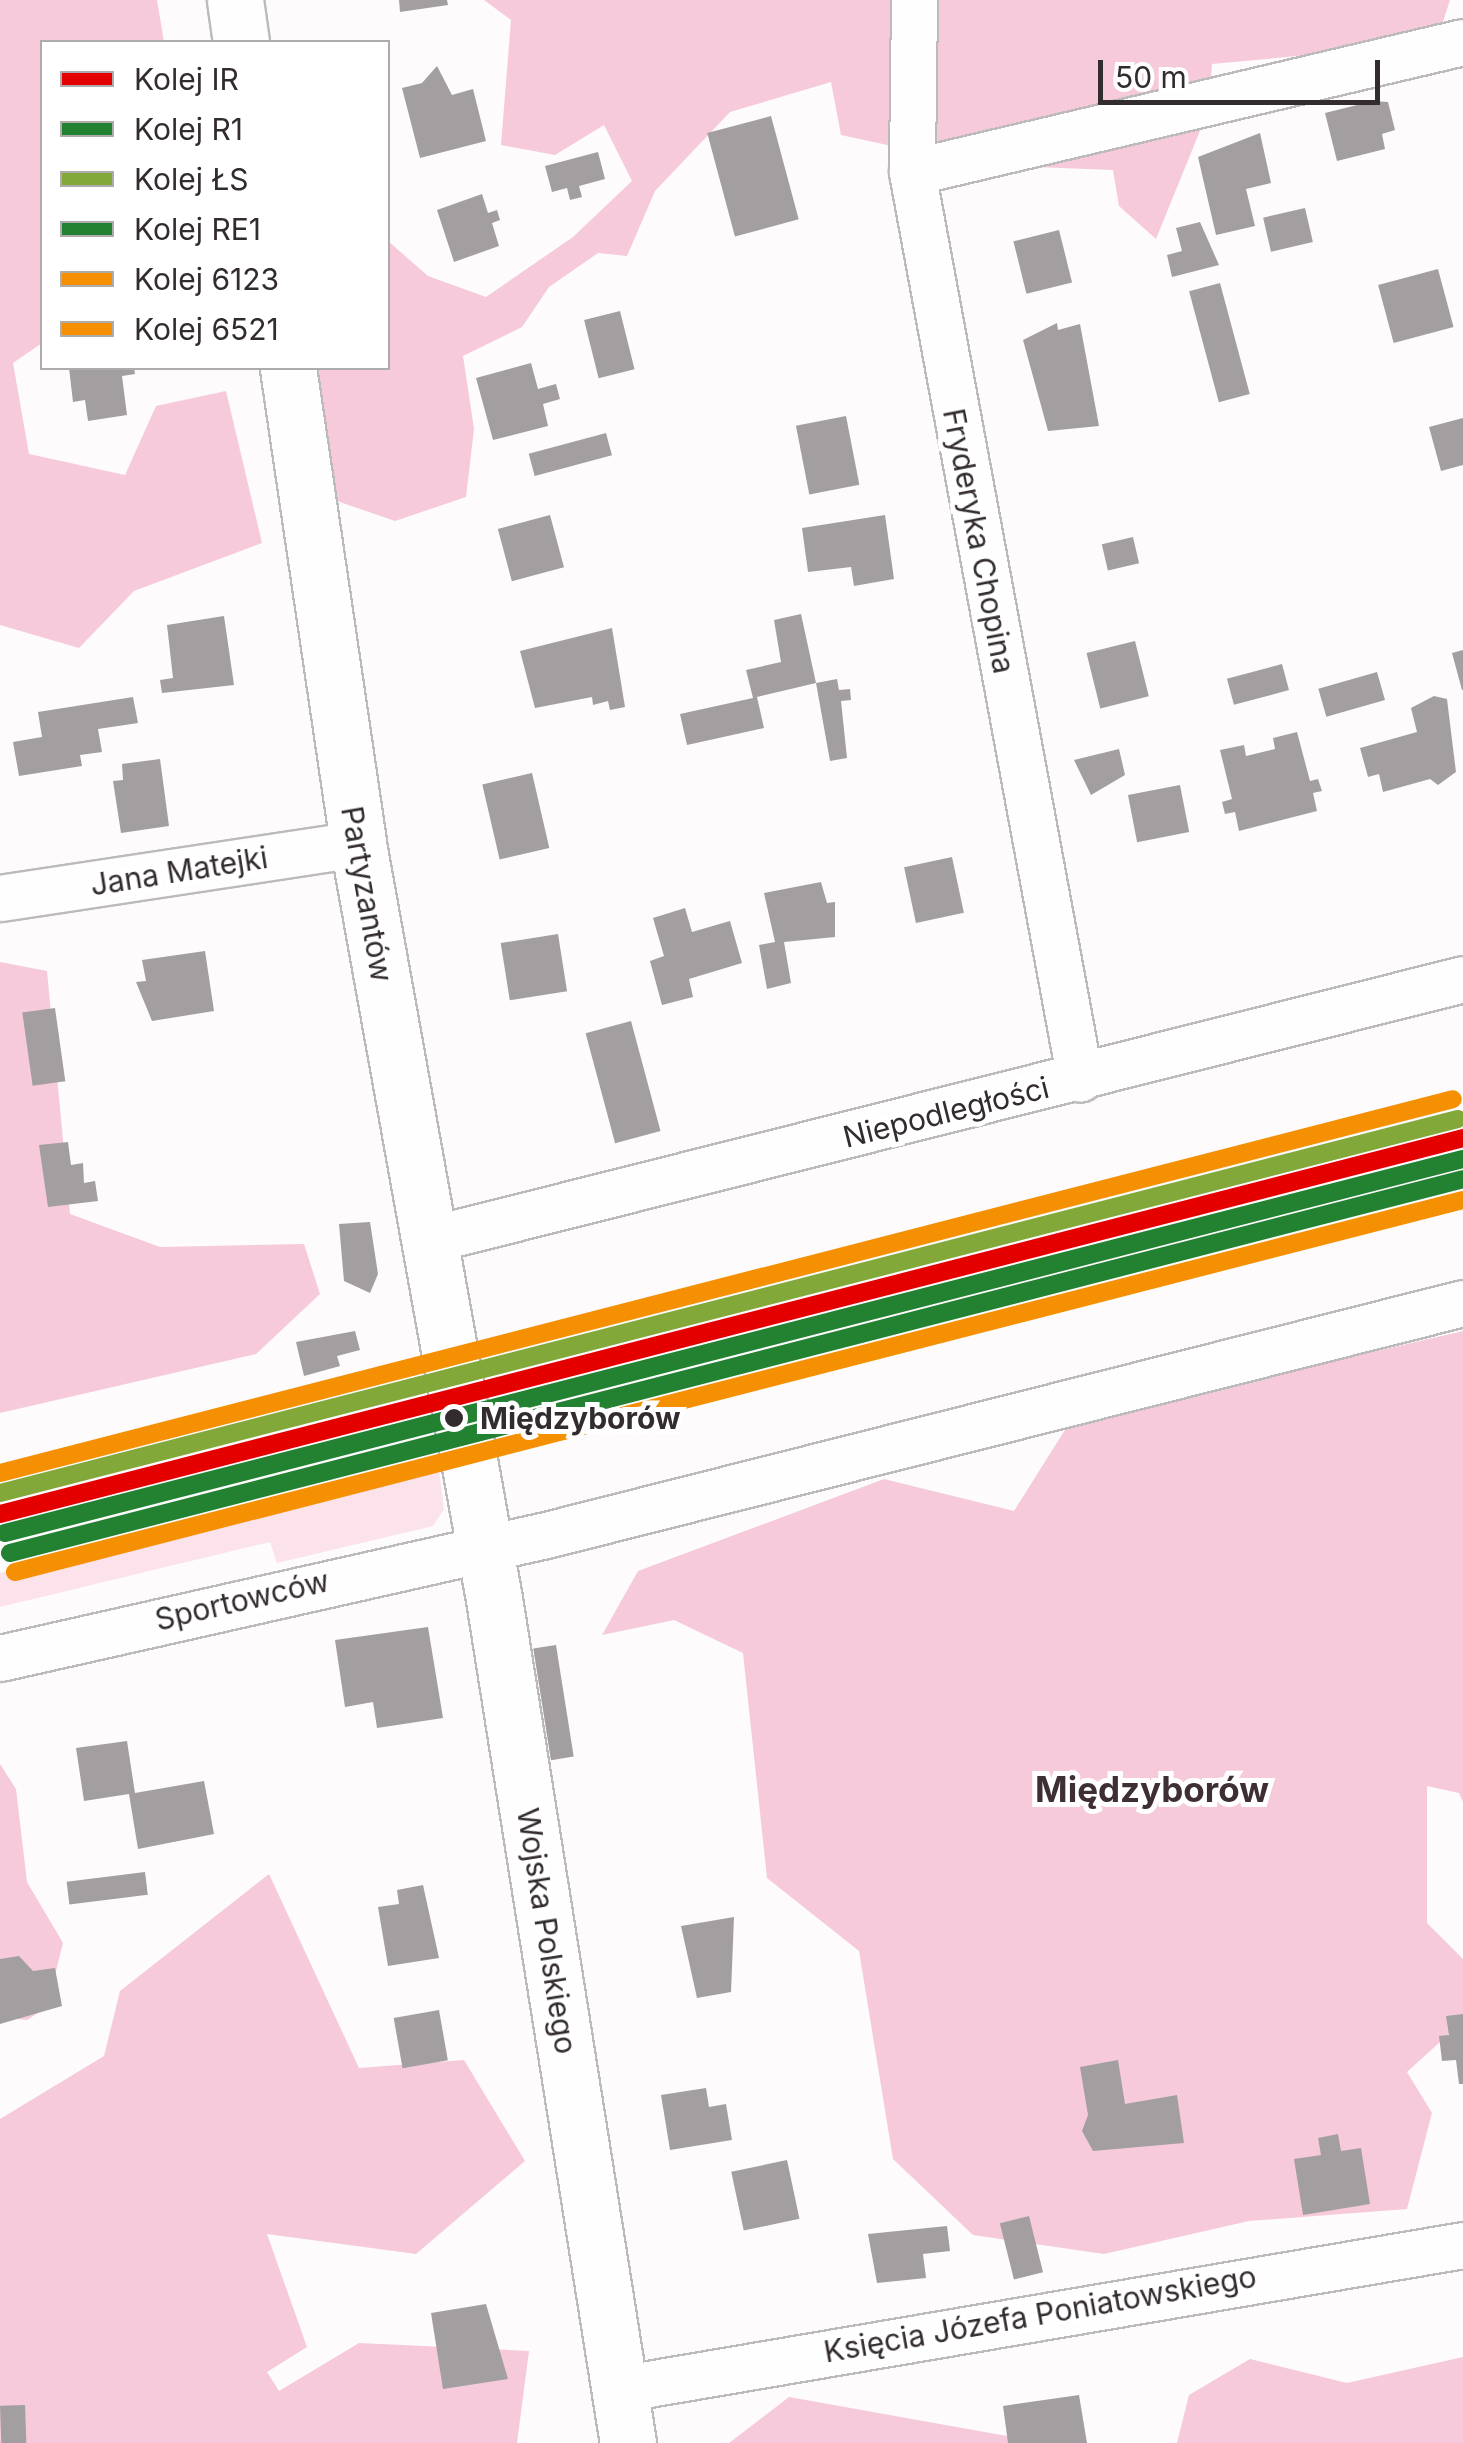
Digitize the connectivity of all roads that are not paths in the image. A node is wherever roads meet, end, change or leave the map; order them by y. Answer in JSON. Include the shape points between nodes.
{"nodes":[{"id":1,"x":235,"y":0,"type":"edge"},
{"id":2,"x":914,"y":0,"type":"edge"},
{"id":3,"x":241,"y":40,"type":"edge"},
{"id":4,"x":1463,"y":42,"type":"edge"},
{"id":5,"x":912,"y":172,"type":"junction"},
{"id":6,"x":288,"y":370,"type":"edge"},
{"id":7,"x":358,"y":844,"type":"junction"},
{"id":8,"x":0,"y":898,"type":"edge"},
{"id":9,"x":1463,"y":979,"type":"edge"},
{"id":10,"x":1080,"y":1079,"type":"junction"},
{"id":11,"x":428,"y":1240,"type":"junction"},
{"id":12,"x":1463,"y":1303,"type":"edge"},
{"id":13,"x":462,"y":1418,"type":"joint"},
{"id":14,"x":485,"y":1549,"type":"junction"},
{"id":15,"x":0,"y":1658,"type":"edge"},
{"id":16,"x":1463,"y":2245,"type":"edge"},
{"id":17,"x":618,"y":2388,"type":"junction"},
{"id":18,"x":628,"y":2443,"type":"edge"}],
"edges":[{"from":1,"to":3,"type":"street"},
{"from":2,"to":5,"type":"street","name":"Fryderyka Chopina"},
{"from":4,"to":5,"type":"street"},
{"from":5,"to":10,"type":"street","name":"Fryderyka Chopina"},
{"from":6,"to":7,"type":"street","name":"Partyzantów"},
{"from":7,"to":8,"type":"street","name":"Jana Matejki"},
{"from":7,"to":11,"type":"street","name":"Partyzantów"},
{"from":9,"to":10,"type":"street","name":"Niepodległości"},
{"from":10,"to":11,"type":"street","name":"Niepodległości"},
{"from":11,"to":13,"type":"street","name":"Partyzantów"},
{"from":12,"to":14,"type":"street"},
{"from":13,"to":14,"type":"street","name":"Wojska Polskiego"},
{"from":14,"to":15,"type":"street","name":"Sportowców","via":[[426,1556]]},
{"from":14,"to":17,"type":"street","name":"Wojska Polskiego"},
{"from":16,"to":17,"type":"street","name":"Księcia Józefa Poniatowskiego"},
{"from":17,"to":18,"type":"street","name":"Wojska Polskiego"}]}
